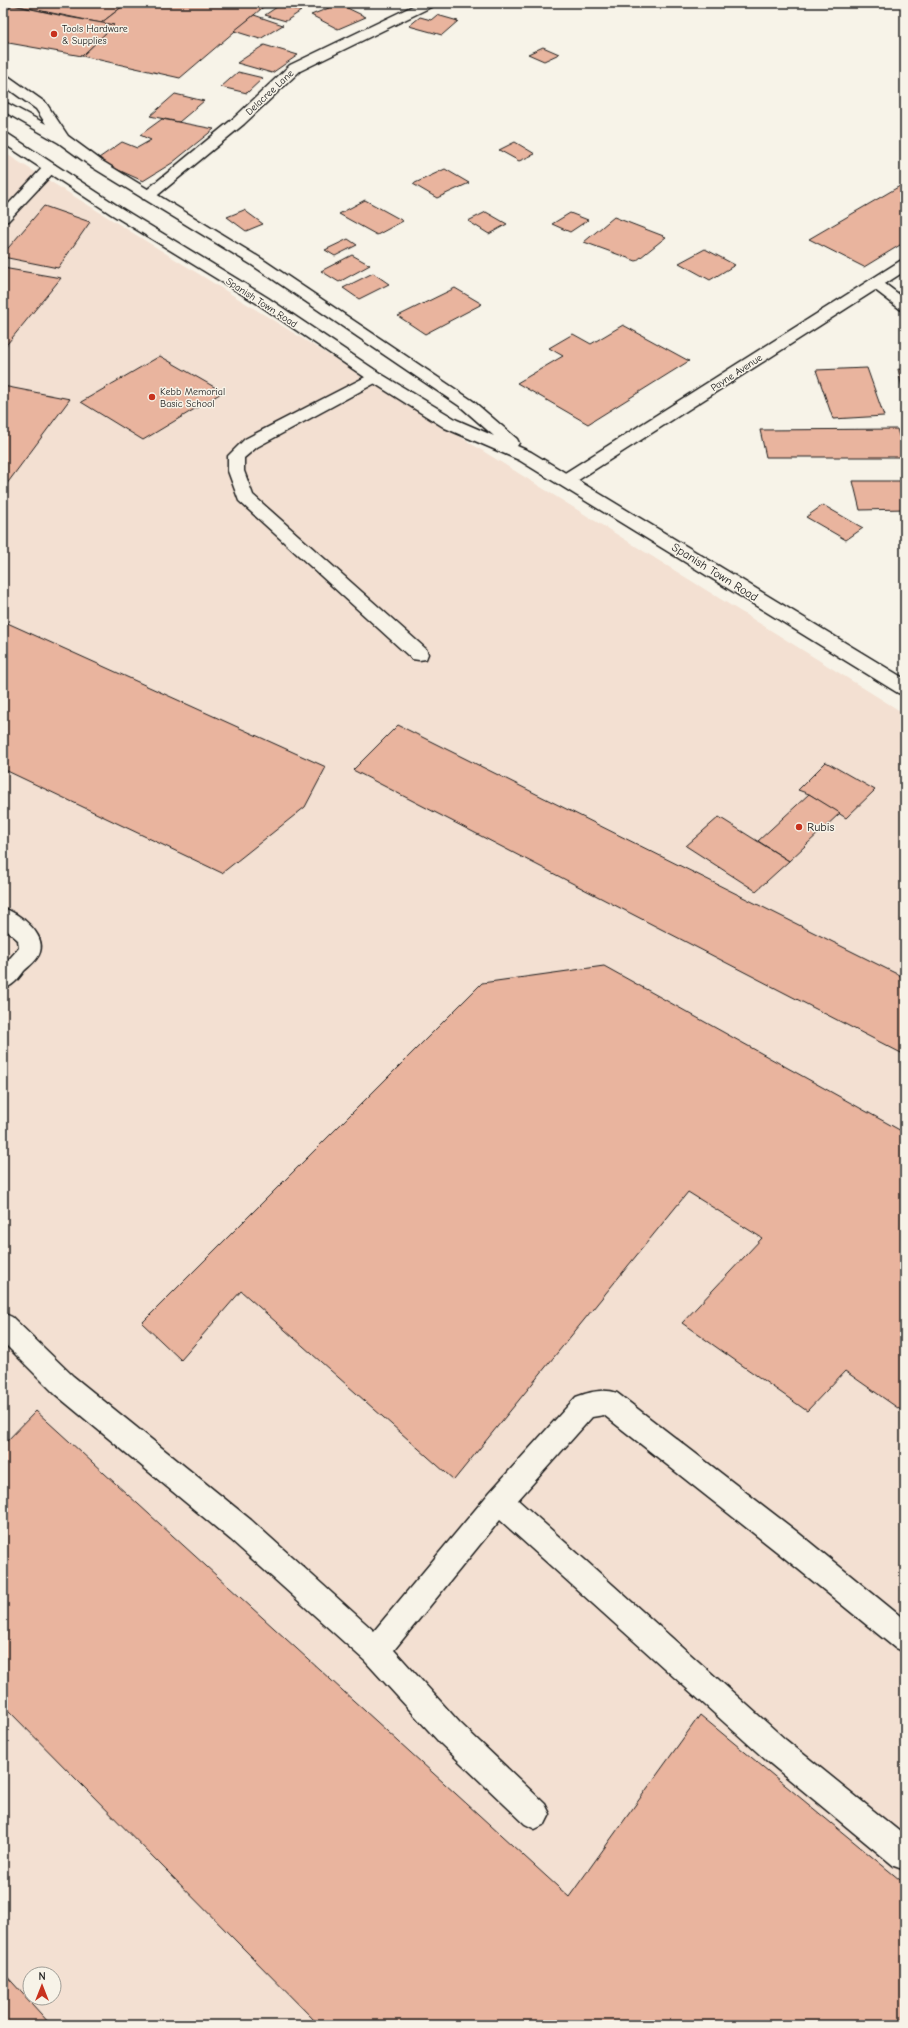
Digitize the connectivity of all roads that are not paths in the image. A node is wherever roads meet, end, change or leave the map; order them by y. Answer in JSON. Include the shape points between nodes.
{"nodes":[{"id":1,"x":428,"y":3,"type":"edge"},
{"id":2,"x":3,"y":79,"type":"edge"},
{"id":3,"x":3,"y":104,"type":"edge"},
{"id":4,"x":3,"y":137,"type":"edge"},
{"id":5,"x":64,"y":140,"type":"junction"},
{"id":6,"x":50,"y":168,"type":"junction"},
{"id":7,"x":148,"y":196,"type":"junction"},
{"id":8,"x":3,"y":218,"type":"edge"},
{"id":9,"x":905,"y":264,"type":"edge"},
{"id":10,"x":874,"y":283,"type":"junction"},
{"id":11,"x":905,"y":306,"type":"edge"},
{"id":12,"x":375,"y":377,"type":"junction"},
{"id":13,"x":525,"y":456,"type":"junction"},
{"id":14,"x":566,"y":480,"type":"junction"},
{"id":15,"x":419,"y":654,"type":"dead end"},
{"id":16,"x":905,"y":688,"type":"edge"},
{"id":17,"x":3,"y":916,"type":"edge"},
{"id":18,"x":3,"y":980,"type":"edge"},
{"id":19,"x":3,"y":1325,"type":"edge"},
{"id":20,"x":499,"y":1501,"type":"junction"},
{"id":21,"x":905,"y":1638,"type":"edge"},
{"id":22,"x":376,"y":1651,"type":"junction"},
{"id":23,"x":534,"y":1814,"type":"dead end"},
{"id":24,"x":905,"y":1855,"type":"edge"}],
"edges":[{"from":1,"to":7,"type":"main road","name":"Delacree Lane","via":[[295,68],[239,121]]},
{"from":2,"to":5,"type":"main road","name":"Spanish Town Road","via":[[41,106]]},
{"from":3,"to":5,"type":"main road","name":"Spanish Town Road"},
{"from":4,"to":6,"type":"main road","name":"Spanish Town Road"},
{"from":5,"to":7,"type":"main road","name":"Spanish Town Road"},
{"from":6,"to":8,"type":"main road"},
{"from":6,"to":12,"type":"main road","name":"Spanish Town Road","via":[[263,301]]},
{"from":7,"to":13,"type":"main road","name":"Spanish Town Road","via":[[257,262],[467,404]]},
{"from":9,"to":10,"type":"main road","name":"Payne Avenue"},
{"from":10,"to":11,"type":"main road"},
{"from":10,"to":14,"type":"main road","name":"Payne Avenue"},
{"from":12,"to":13,"type":"main road","name":"Spanish Town Road","via":[[451,424]]},
{"from":12,"to":15,"type":"main road","via":[[251,443],[236,456],[236,471],[245,497]]},
{"from":13,"to":14,"type":"main road","name":"Spanish Town Road"},
{"from":14,"to":16,"type":"main road","name":"Spanish Town Road"},
{"from":17,"to":18,"type":"main road","via":[[25,933],[30,941],[30,951]]},
{"from":19,"to":22,"type":"main road","via":[[64,1385],[240,1530]]},
{"from":20,"to":21,"type":"main road","via":[[585,1406],[608,1402]]},
{"from":20,"to":22,"type":"main road"},
{"from":20,"to":24,"type":"main road","via":[[776,1750]]},
{"from":22,"to":23,"type":"main road","via":[[450,1733]]}]}
